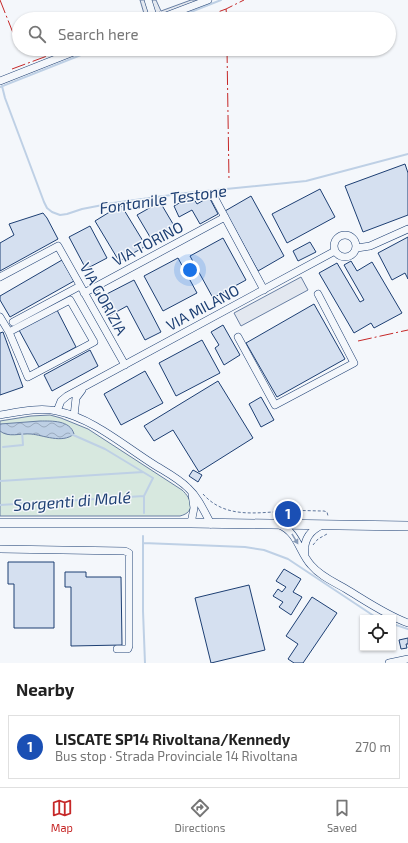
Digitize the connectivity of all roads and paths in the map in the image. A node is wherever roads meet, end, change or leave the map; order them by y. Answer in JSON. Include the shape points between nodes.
{"nodes":[{"id":1,"x":148,"y":0,"type":"edge"},
{"id":2,"x":208,"y":0,"type":"edge"},
{"id":3,"x":152,"y":12,"type":"edge"},
{"id":4,"x":176,"y":12,"type":"edge"},
{"id":5,"x":63,"y":56,"type":"edge"},
{"id":6,"x":0,"y":81,"type":"edge"},
{"id":7,"x":213,"y":195,"type":"dead end"},
{"id":8,"x":225,"y":217,"type":"junction"},
{"id":9,"x":408,"y":229,"type":"edge"},
{"id":10,"x":357,"y":248,"type":"junction"},
{"id":11,"x":335,"y":251,"type":"junction"},
{"id":12,"x":0,"y":277,"type":"edge"},
{"id":13,"x":80,"y":286,"type":"junction"},
{"id":14,"x":264,"y":290,"type":"junction"},
{"id":15,"x":84,"y":293,"type":"junction"},
{"id":16,"x":318,"y":294,"type":"dead end"},
{"id":17,"x":0,"y":318,"type":"edge"},
{"id":18,"x":13,"y":322,"type":"dead end"},
{"id":19,"x":9,"y":332,"type":"junction"},
{"id":20,"x":238,"y":337,"type":"dead end"},
{"id":21,"x":125,"y":365,"type":"junction"},
{"id":22,"x":84,"y":388,"type":"junction"},
{"id":23,"x":57,"y":411,"type":"junction"},
{"id":24,"x":0,"y":415,"type":"edge"},
{"id":25,"x":74,"y":416,"type":"junction"},
{"id":26,"x":191,"y":491,"type":"junction"},
{"id":27,"x":200,"y":492,"type":"dead end"},
{"id":28,"x":0,"y":523,"type":"edge"},
{"id":29,"x":191,"y":523,"type":"junction"},
{"id":30,"x":211,"y":524,"type":"junction"},
{"id":31,"x":280,"y":525,"type":"junction"},
{"id":32,"x":325,"y":525,"type":"junction"},
{"id":33,"x":408,"y":526,"type":"edge"},
{"id":34,"x":0,"y":549,"type":"edge"},
{"id":35,"x":305,"y":557,"type":"junction"},
{"id":36,"x":408,"y":623,"type":"edge"},
{"id":37,"x":117,"y":650,"type":"dead end"},
{"id":38,"x":408,"y":659,"type":"edge"},
{"id":39,"x":389,"y":663,"type":"edge"}],
"edges":[{"from":1,"to":3,"type":"street"},
{"from":2,"to":4,"type":"street"},
{"from":5,"to":6,"type":"street"},
{"from":7,"to":8,"type":"street"},
{"from":8,"to":14,"type":"street"},
{"from":8,"to":15,"type":"street","name":"VIA TORINO"},
{"from":9,"to":10,"type":"street","via":[[370,246]]},
{"from":10,"to":11,"type":"street","via":[[353,255],[348,257],[341,256]]},
{"from":10,"to":11,"type":"street","via":[[355,239],[345,234],[335,240]]},
{"from":11,"to":14,"type":"street","name":"VIA MILANO"},
{"from":12,"to":13,"type":"street","name":"VIA GORIZIA","via":[[58,246]]},
{"from":13,"to":15,"type":"street","name":"VIA GORIZIA"},
{"from":13,"to":18,"type":"street"},
{"from":14,"to":21,"type":"street","name":"VIA MILANO"},
{"from":15,"to":21,"type":"street","name":"VIA GORIZIA"},
{"from":16,"to":20,"type":"street","via":[[354,364],[275,405]]},
{"from":17,"to":19,"type":"street"},
{"from":19,"to":19,"type":"street","via":[[70,300],[94,342],[28,377]]},
{"from":21,"to":22,"type":"street","name":"VIA MILANO"},
{"from":22,"to":23,"type":"street","name":"VIA MILANO","via":[[65,397]]},
{"from":22,"to":25,"type":"street","via":[[76,398]]},
{"from":23,"to":24,"type":"street","via":[[35,410]]},
{"from":23,"to":25,"type":"street"},
{"from":25,"to":26,"type":"street","via":[[102,430]]},
{"from":26,"to":29,"type":"street","via":[[194,508]]},
{"from":26,"to":30,"type":"street"},
{"from":27,"to":32,"type":"path","via":[[216,506],[234,512],[326,511],[328,513]]},
{"from":28,"to":29,"type":"main road"},
{"from":29,"to":30,"type":"main road"},
{"from":30,"to":31,"type":"main road"},
{"from":31,"to":32,"type":"main road"},
{"from":31,"to":35,"type":"street","one_way":true,"via":[[292,533]]},
{"from":32,"to":33,"type":"main road"},
{"from":32,"to":35,"type":"path","via":[[326,534],[316,541]]},
{"from":32,"to":35,"type":"street","via":[[312,530],[307,537]]},
{"from":34,"to":37,"type":"street","via":[[129,553],[129,646],[128,649]]},
{"from":35,"to":36,"type":"street","via":[[321,575]]},
{"from":38,"to":39,"type":"street"}]}
